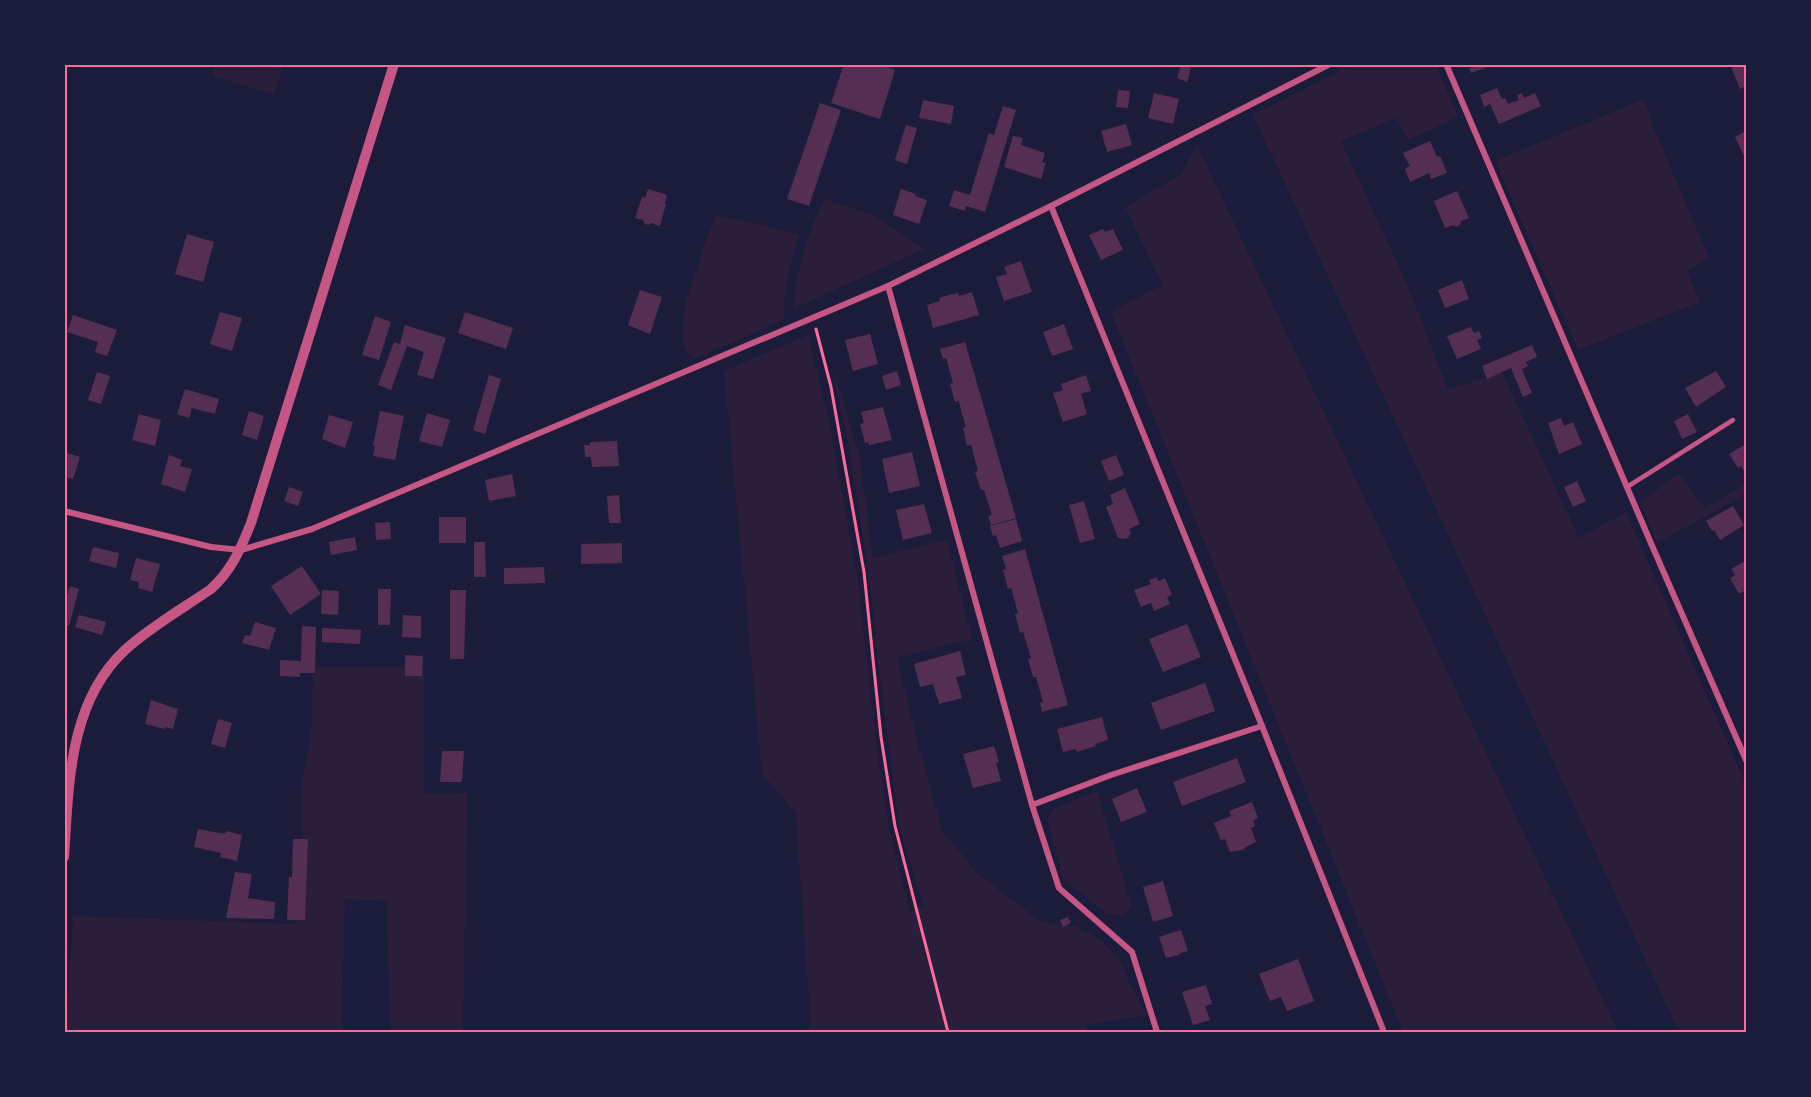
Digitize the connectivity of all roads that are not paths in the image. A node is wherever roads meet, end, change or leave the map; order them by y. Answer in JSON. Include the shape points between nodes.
{"nodes":[{"id":1,"x":394,"y":64,"type":"edge"},
{"id":2,"x":1330,"y":64,"type":"edge"},
{"id":3,"x":1446,"y":64,"type":"edge"},
{"id":4,"x":1051,"y":206,"type":"junction"},
{"id":5,"x":888,"y":286,"type":"junction"},
{"id":6,"x":1733,"y":420,"type":"dead end"},
{"id":7,"x":1627,"y":487,"type":"junction"},
{"id":8,"x":64,"y":511,"type":"edge"},
{"id":9,"x":241,"y":550,"type":"junction"},
{"id":10,"x":1263,"y":726,"type":"junction"},
{"id":11,"x":1746,"y":760,"type":"edge"},
{"id":12,"x":1032,"y":805,"type":"junction"},
{"id":13,"x":64,"y":857,"type":"edge"},
{"id":14,"x":1157,"y":1032,"type":"edge"},
{"id":15,"x":1384,"y":1032,"type":"edge"}],
"edges":[{"from":1,"to":9,"type":"street"},
{"from":2,"to":4,"type":"street"},
{"from":3,"to":7,"type":"street"},
{"from":4,"to":5,"type":"street"},
{"from":4,"to":10,"type":"street"},
{"from":5,"to":9,"type":"street","via":[[312,529]]},
{"from":5,"to":12,"type":"street"},
{"from":6,"to":7,"type":"lane"},
{"from":7,"to":11,"type":"street"},
{"from":8,"to":9,"type":"street","via":[[211,547]]},
{"from":9,"to":13,"type":"street","via":[[222,579],[125,650],[102,677],[76,737]]},
{"from":10,"to":12,"type":"street"},
{"from":10,"to":15,"type":"street"},
{"from":12,"to":14,"type":"street","via":[[1059,888],[1132,952]]}]}
